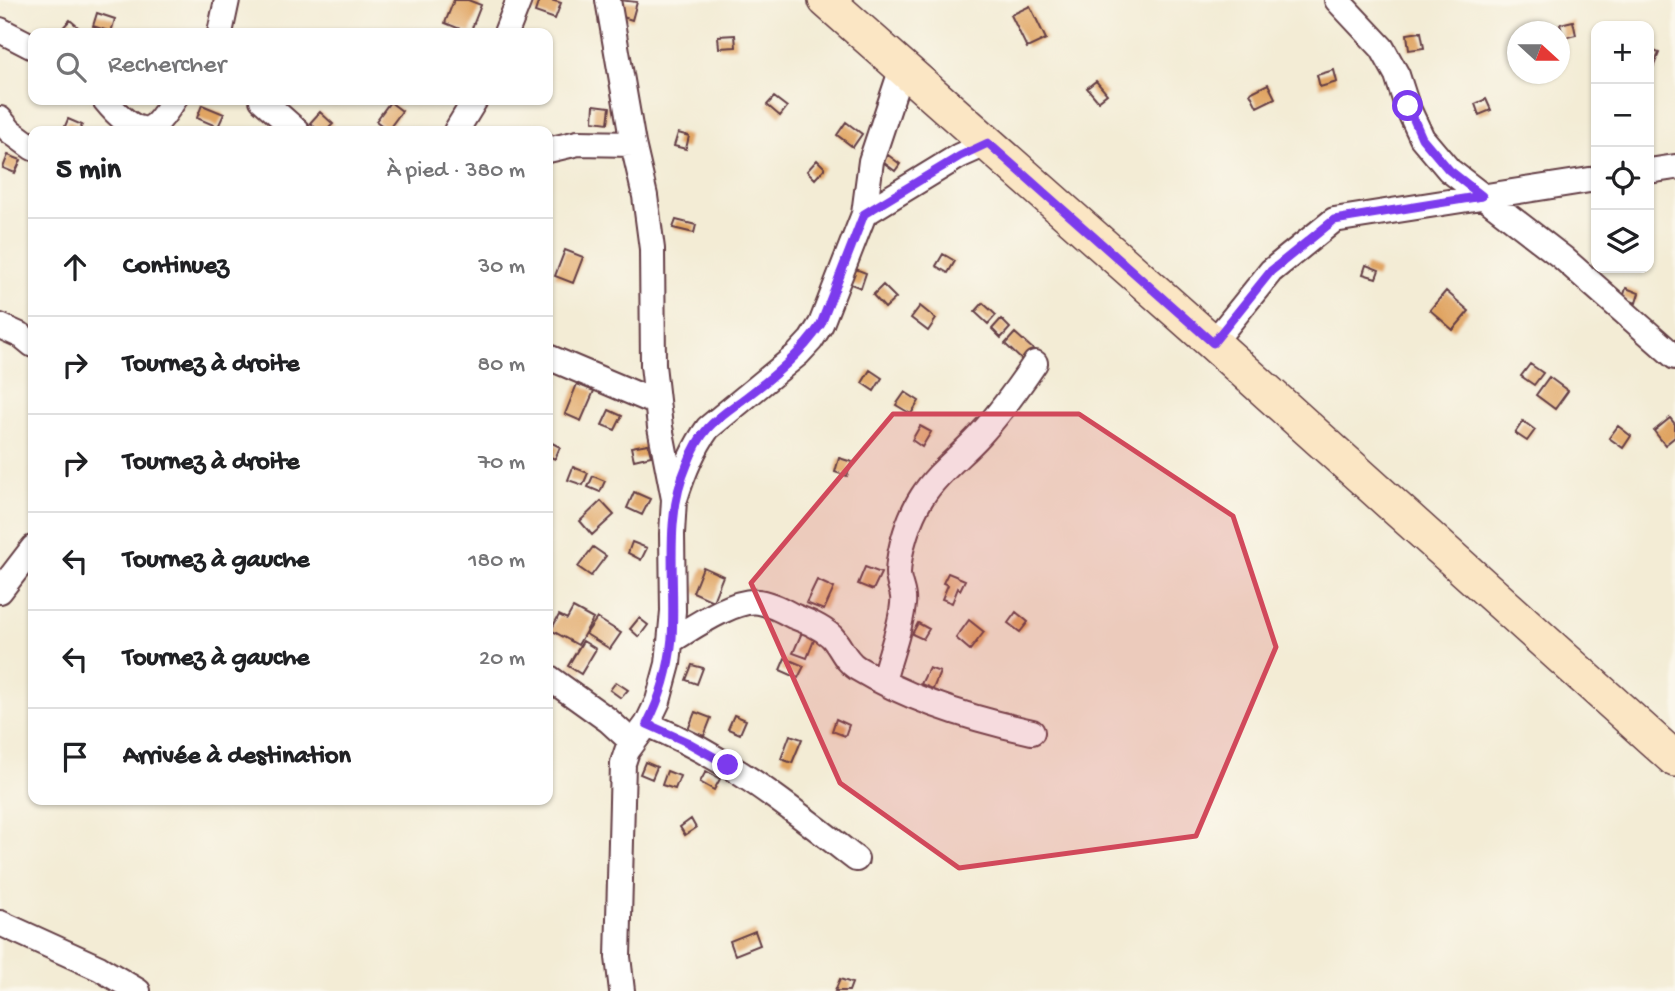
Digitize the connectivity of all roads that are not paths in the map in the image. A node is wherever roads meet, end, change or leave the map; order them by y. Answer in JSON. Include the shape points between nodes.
{"nodes":[{"id":1,"x":227,"y":0,"type":"edge"},
{"id":2,"x":519,"y":0,"type":"edge"},
{"id":3,"x":608,"y":0,"type":"edge"},
{"id":4,"x":826,"y":0,"type":"edge"},
{"id":5,"x":1338,"y":0,"type":"edge"},
{"id":6,"x":221,"y":28,"type":"edge"},
{"id":7,"x":508,"y":28,"type":"edge"},
{"id":8,"x":0,"y":30,"type":"edge"},
{"id":9,"x":28,"y":44,"type":"edge"},
{"id":10,"x":902,"y":68,"type":"junction"},
{"id":11,"x":110,"y":105,"type":"edge"},
{"id":12,"x":170,"y":105,"type":"edge"},
{"id":13,"x":268,"y":105,"type":"edge"},
{"id":14,"x":472,"y":105,"type":"edge"},
{"id":15,"x":0,"y":119,"type":"edge"},
{"id":16,"x":135,"y":126,"type":"edge"},
{"id":17,"x":155,"y":126,"type":"edge"},
{"id":18,"x":291,"y":126,"type":"edge"},
{"id":19,"x":459,"y":126,"type":"edge"},
{"id":20,"x":988,"y":143,"type":"junction"},
{"id":21,"x":28,"y":144,"type":"edge"},
{"id":22,"x":633,"y":144,"type":"junction"},
{"id":23,"x":553,"y":149,"type":"edge"},
{"id":24,"x":1675,"y":167,"type":"edge"},
{"id":25,"x":1654,"y":170,"type":"edge"},
{"id":26,"x":1591,"y":180,"type":"edge"},
{"id":27,"x":1482,"y":196,"type":"junction"},
{"id":28,"x":864,"y":214,"type":"junction"},
{"id":29,"x":0,"y":326,"type":"edge"},
{"id":30,"x":28,"y":341,"type":"edge"},
{"id":31,"x":1213,"y":343,"type":"junction"},
{"id":32,"x":1675,"y":357,"type":"edge"},
{"id":33,"x":553,"y":359,"type":"edge"},
{"id":34,"x":1035,"y":363,"type":"dead end"},
{"id":35,"x":657,"y":403,"type":"junction"},
{"id":36,"x":674,"y":499,"type":"junction"},
{"id":37,"x":28,"y":555,"type":"edge"},
{"id":38,"x":0,"y":591,"type":"edge"},
{"id":39,"x":672,"y":640,"type":"junction"},
{"id":40,"x":553,"y":681,"type":"edge"},
{"id":41,"x":883,"y":681,"type":"junction"},
{"id":42,"x":1032,"y":732,"type":"dead end"},
{"id":43,"x":639,"y":733,"type":"junction"},
{"id":44,"x":1675,"y":759,"type":"edge"},
{"id":45,"x":856,"y":859,"type":"dead end"},
{"id":46,"x":0,"y":923,"type":"edge"},
{"id":47,"x":138,"y":991,"type":"edge"},
{"id":48,"x":622,"y":991,"type":"edge"}],
"edges":[{"from":1,"to":6,"type":"street"},
{"from":2,"to":7,"type":"street"},
{"from":3,"to":22,"type":"street"},
{"from":4,"to":10,"type":"street"},
{"from":5,"to":27,"type":"street","via":[[1382,48],[1422,138],[1449,170]]},
{"from":8,"to":9,"type":"street"},
{"from":10,"to":20,"type":"street"},
{"from":10,"to":28,"type":"street","via":[[871,161]]},
{"from":11,"to":16,"type":"street"},
{"from":12,"to":17,"type":"street"},
{"from":13,"to":18,"type":"street"},
{"from":14,"to":19,"type":"street"},
{"from":15,"to":21,"type":"street"},
{"from":20,"to":28,"type":"street"},
{"from":20,"to":31,"type":"street"},
{"from":22,"to":23,"type":"street","via":[[578,143]]},
{"from":22,"to":35,"type":"street","via":[[652,249]]},
{"from":24,"to":25,"type":"street"},
{"from":26,"to":27,"type":"street"},
{"from":27,"to":31,"type":"street","via":[[1334,220],[1271,271]]},
{"from":27,"to":32,"type":"street","via":[[1563,258]]},
{"from":28,"to":36,"type":"street","via":[[816,332],[781,368],[708,428],[697,442]]},
{"from":29,"to":30,"type":"street"},
{"from":31,"to":44,"type":"street"},
{"from":33,"to":35,"type":"street"},
{"from":34,"to":41,"type":"street","via":[[1004,407],[921,498],[900,564],[903,607]]},
{"from":35,"to":36,"type":"street"},
{"from":36,"to":39,"type":"street"},
{"from":37,"to":38,"type":"street"},
{"from":39,"to":41,"type":"street","via":[[738,605],[758,602],[823,629],[855,668]]},
{"from":39,"to":43,"type":"street","via":[[664,683]]},
{"from":40,"to":43,"type":"street","via":[[608,720]]},
{"from":41,"to":42,"type":"street","via":[[934,704]]},
{"from":43,"to":45,"type":"street","via":[[706,752],[764,787]]},
{"from":43,"to":48,"type":"street","via":[[623,763],[622,775],[618,957]]},
{"from":46,"to":47,"type":"street"}]}
